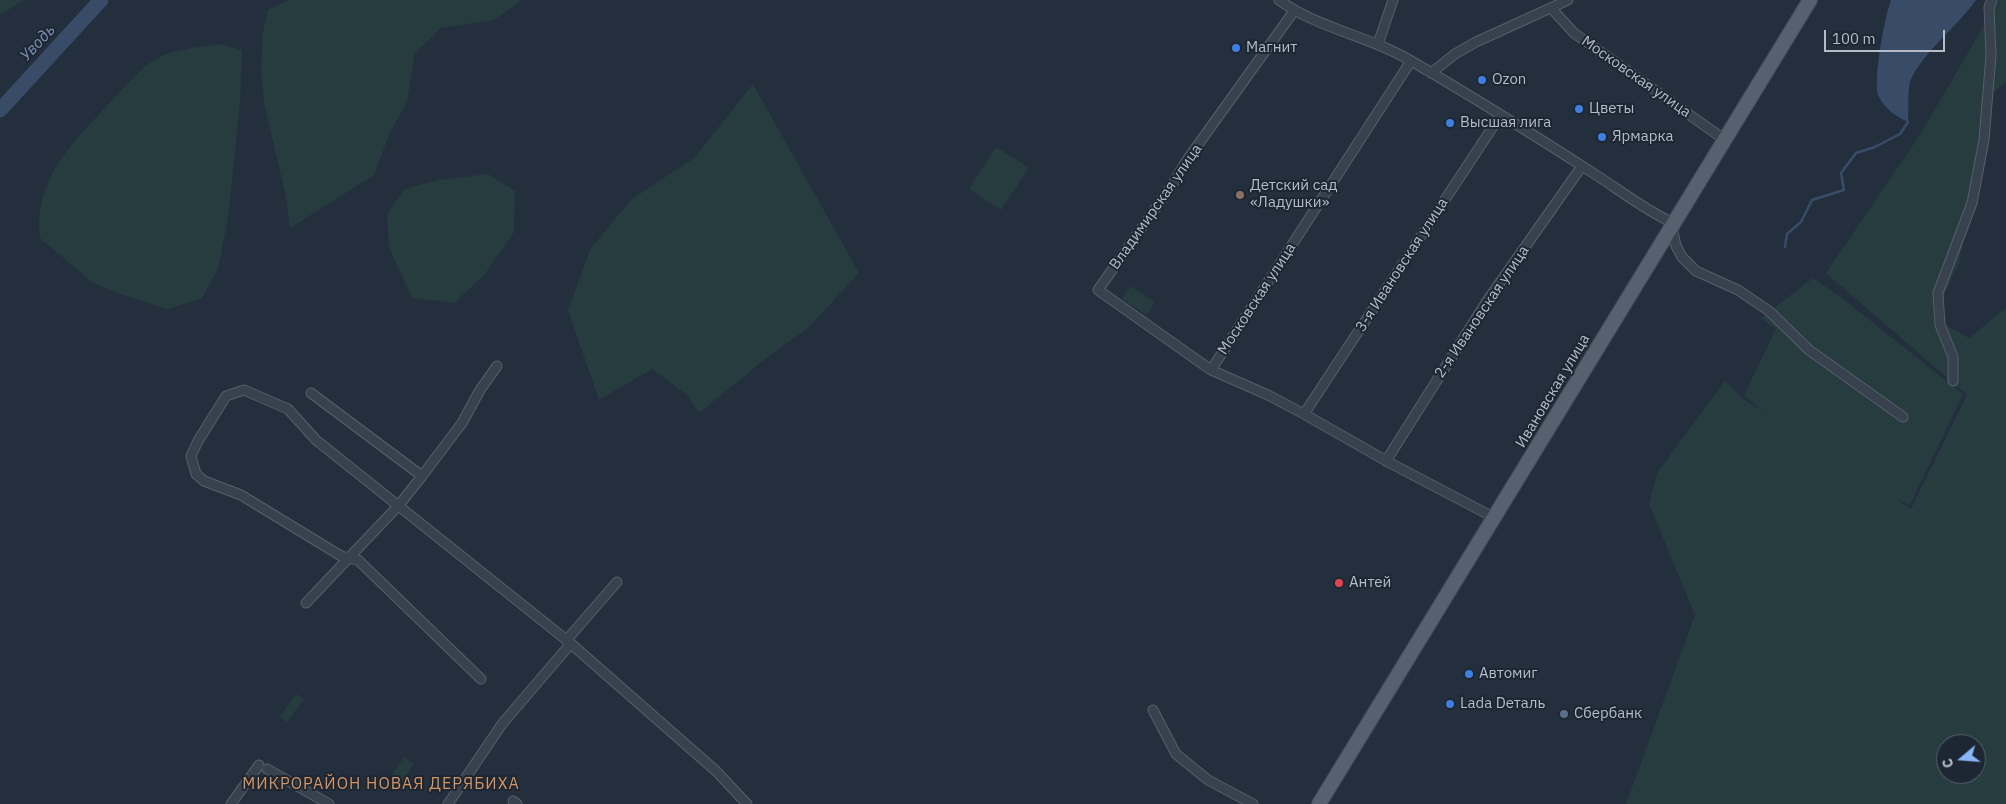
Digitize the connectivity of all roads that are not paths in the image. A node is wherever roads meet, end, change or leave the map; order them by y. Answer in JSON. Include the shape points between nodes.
{"nodes":[{"id":1,"x":1278,"y":0,"type":"edge"},
{"id":2,"x":1393,"y":0,"type":"edge"},
{"id":3,"x":1568,"y":0,"type":"edge"},
{"id":4,"x":1810,"y":0,"type":"edge"},
{"id":5,"x":1992,"y":0,"type":"edge"},
{"id":6,"x":1552,"y":9,"type":"junction"},
{"id":7,"x":1294,"y":11,"type":"junction"},
{"id":8,"x":1378,"y":44,"type":"junction"},
{"id":9,"x":1411,"y":61,"type":"junction"},
{"id":10,"x":1431,"y":73,"type":"junction"},
{"id":11,"x":1500,"y":116,"type":"junction"},
{"id":12,"x":1725,"y":140,"type":"junction"},
{"id":13,"x":1582,"y":166,"type":"junction"},
{"id":14,"x":1672,"y":227,"type":"junction"},
{"id":15,"x":497,"y":366,"type":"dead end"},
{"id":16,"x":1211,"y":370,"type":"junction"},
{"id":17,"x":1953,"y":381,"type":"dead end"},
{"id":18,"x":311,"y":394,"type":"dead end"},
{"id":19,"x":1304,"y":414,"type":"junction"},
{"id":20,"x":1903,"y":417,"type":"dead end"},
{"id":21,"x":1386,"y":461,"type":"junction"},
{"id":22,"x":422,"y":476,"type":"junction"},
{"id":23,"x":399,"y":505,"type":"junction"},
{"id":24,"x":1495,"y":518,"type":"junction"},
{"id":25,"x":350,"y":558,"type":"junction"},
{"id":26,"x":617,"y":582,"type":"dead end"},
{"id":27,"x":306,"y":603,"type":"dead end"},
{"id":28,"x":569,"y":642,"type":"junction"},
{"id":29,"x":481,"y":679,"type":"dead end"},
{"id":30,"x":1152,"y":710,"type":"dead end"},
{"id":31,"x":1320,"y":802,"type":"edge"},
{"id":32,"x":231,"y":804,"type":"edge"},
{"id":33,"x":329,"y":804,"type":"edge"},
{"id":34,"x":448,"y":804,"type":"edge"},
{"id":35,"x":747,"y":804,"type":"edge"},
{"id":36,"x":1253,"y":804,"type":"edge"}],
"edges":[{"from":1,"to":7,"type":"street"},
{"from":2,"to":8,"type":"street"},
{"from":3,"to":6,"type":"street"},
{"from":4,"to":12,"type":"main road","name":"Ивановская улица"},
{"from":5,"to":17,"type":"street","via":[[1989,7],[1991,55],[1984,140],[1972,203],[1938,293],[1940,325],[1953,357]]},
{"from":6,"to":10,"type":"street","via":[[1476,42]]},
{"from":6,"to":12,"type":"street","name":"Московская улица","via":[[1574,33]]},
{"from":7,"to":8,"type":"street"},
{"from":7,"to":16,"type":"street","name":"Владимирская улица","via":[[1098,290]]},
{"from":8,"to":9,"type":"street"},
{"from":9,"to":10,"type":"street"},
{"from":9,"to":16,"type":"street","name":"Московская улица"},
{"from":10,"to":11,"type":"street"},
{"from":11,"to":13,"type":"street"},
{"from":11,"to":19,"type":"street","name":"3-я Ивановская улица"},
{"from":12,"to":14,"type":"main road","name":"Ивановская улица"},
{"from":13,"to":14,"type":"street","via":[[1667,220]]},
{"from":13,"to":21,"type":"street","name":"2-я Ивановская улица","via":[[1487,301]]},
{"from":14,"to":20,"type":"street","via":[[1682,257],[1696,271],[1738,290],[1769,311],[1809,350]]},
{"from":14,"to":24,"type":"main road","name":"Ивановская улица"},
{"from":15,"to":22,"type":"street","via":[[462,423]]},
{"from":16,"to":19,"type":"street","name":"Московская улица"},
{"from":18,"to":22,"type":"street"},
{"from":19,"to":21,"type":"street","name":"Московская улица"},
{"from":21,"to":24,"type":"street","name":"Московская улица"},
{"from":22,"to":23,"type":"street"},
{"from":23,"to":25,"type":"street"},
{"from":23,"to":25,"type":"street","via":[[316,440],[288,409],[244,390],[226,396],[191,456],[196,474],[204,481],[241,495],[341,556]]},
{"from":23,"to":28,"type":"street"},
{"from":24,"to":31,"type":"main road","name":"Ивановская улица"},
{"from":25,"to":27,"type":"street"},
{"from":25,"to":29,"type":"street","via":[[358,560]]},
{"from":26,"to":28,"type":"street","via":[[570,636]]},
{"from":28,"to":34,"type":"street","via":[[502,724]]},
{"from":28,"to":35,"type":"street","via":[[716,771]]},
{"from":30,"to":36,"type":"street","via":[[1176,754],[1208,780]]},
{"from":32,"to":33,"type":"street","via":[[263,767]]}]}
